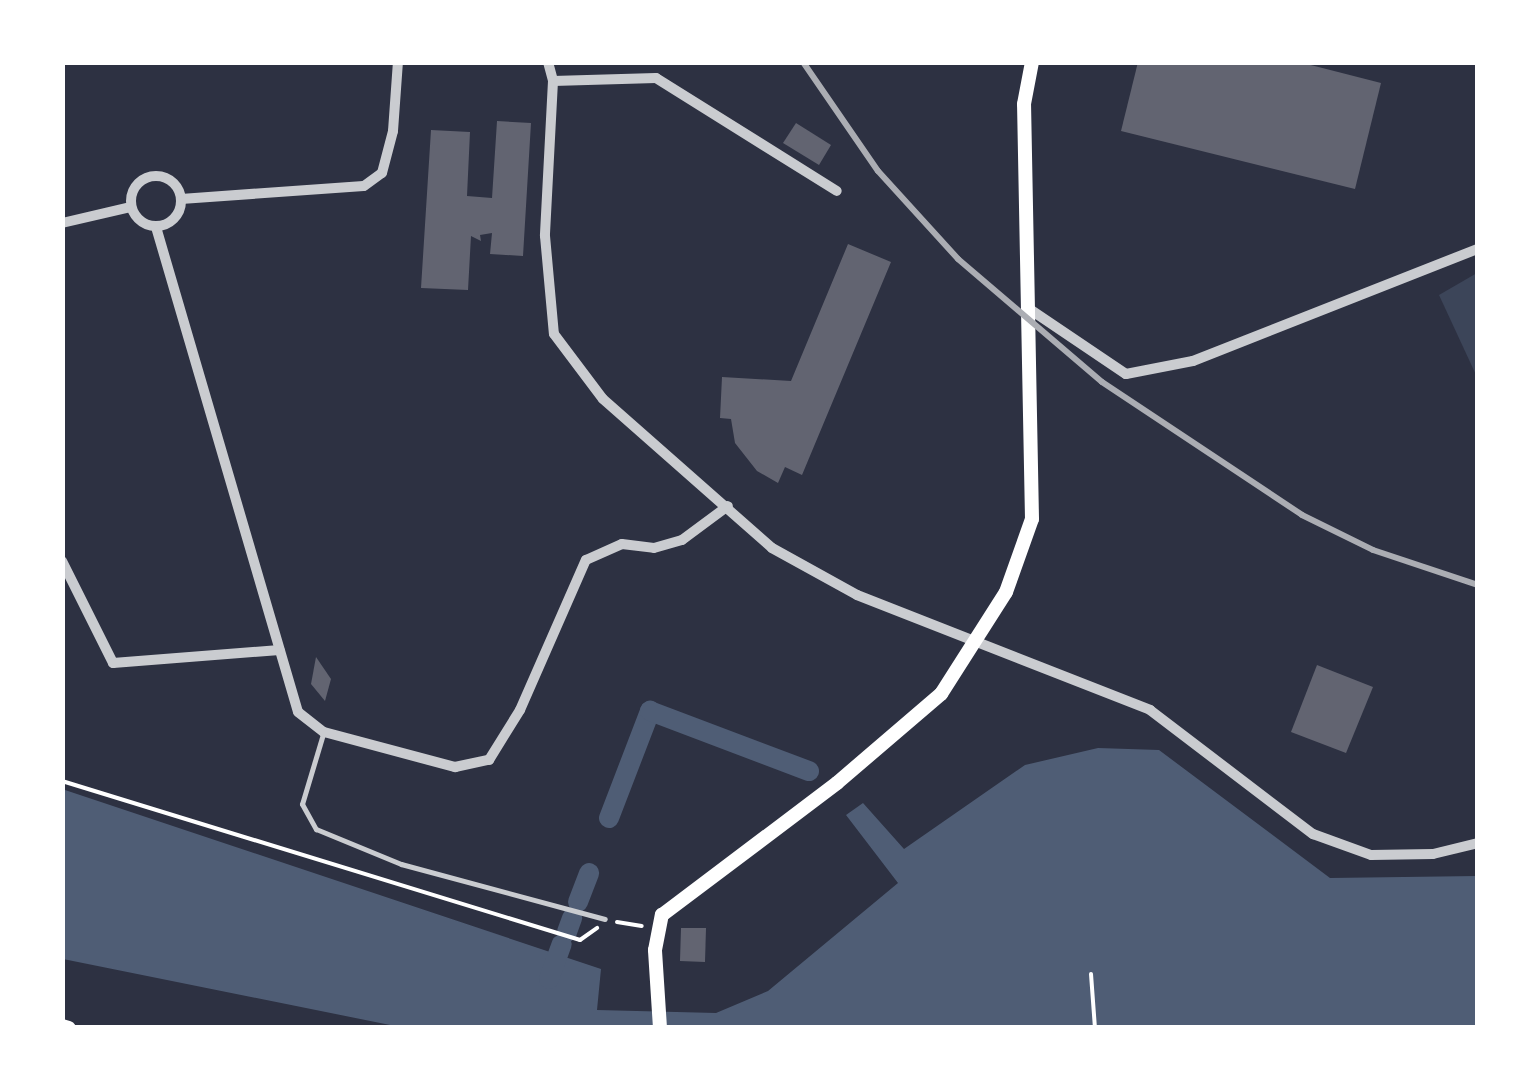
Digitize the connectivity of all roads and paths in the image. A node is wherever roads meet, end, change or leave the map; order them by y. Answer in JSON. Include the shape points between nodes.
{"nodes":[{"id":1,"x":398,"y":62,"type":"edge"},
{"id":2,"x":548,"y":62,"type":"edge"},
{"id":3,"x":1032,"y":62,"type":"edge"},
{"id":4,"x":553,"y":81,"type":"junction"},
{"id":5,"x":837,"y":191,"type":"dead end"},
{"id":6,"x":181,"y":199,"type":"junction"},
{"id":7,"x":130,"y":207,"type":"junction"},
{"id":8,"x":62,"y":223,"type":"edge"},
{"id":9,"x":156,"y":227,"type":"junction"},
{"id":10,"x":1478,"y":249,"type":"edge"},
{"id":11,"x":1028,"y":308,"type":"junction"},
{"id":12,"x":728,"y":506,"type":"junction"},
{"id":13,"x":62,"y":561,"type":"edge"},
{"id":14,"x":979,"y":640,"type":"junction"},
{"id":15,"x":279,"y":650,"type":"junction"},
{"id":16,"x":324,"y":732,"type":"junction"},
{"id":17,"x":62,"y":782,"type":"edge"},
{"id":18,"x":1478,"y":843,"type":"edge"},
{"id":19,"x":605,"y":919,"type":"junction"},
{"id":20,"x":657,"y":929,"type":"junction"},
{"id":21,"x":1091,"y":974,"type":"dead end"},
{"id":22,"x":660,"y":1028,"type":"edge"},
{"id":23,"x":1095,"y":1028,"type":"edge"}],
"edges":[{"from":1,"to":6,"type":"street","via":[[393,132],[382,173],[364,186]]},
{"from":2,"to":4,"type":"street"},
{"from":3,"to":11,"type":"main road","via":[[1024,104]]},
{"from":4,"to":5,"type":"street","via":[[656,78]]},
{"from":4,"to":12,"type":"street","via":[[544,236],[554,334],[602,400]]},
{"from":6,"to":7,"type":"street","via":[[172,181],[150,176],[136,184]]},
{"from":6,"to":9,"type":"street","via":[[172,221]]},
{"from":7,"to":8,"type":"street"},
{"from":7,"to":9,"type":"street","via":[[140,222]]},
{"from":9,"to":15,"type":"street"},
{"from":10,"to":11,"type":"street","via":[[1193,361],[1126,374]]},
{"from":11,"to":14,"type":"main road","via":[[1032,518],[1006,592]]},
{"from":12,"to":14,"type":"street","via":[[772,548],[814,574]]},
{"from":12,"to":16,"type":"street","via":[[682,540],[654,548],[622,544],[586,560],[520,710],[489,760],[455,767]]},
{"from":13,"to":15,"type":"street","via":[[113,663]]},
{"from":14,"to":18,"type":"street","via":[[1150,710],[1326,840],[1371,855],[1433,854]]},
{"from":14,"to":20,"type":"main road","via":[[941,694],[837,784],[687,892]]},
{"from":15,"to":16,"type":"street","via":[[298,712]]},
{"from":16,"to":19,"type":"lane","via":[[302,804],[316,829],[401,864]]},
{"from":17,"to":19,"type":"path","via":[[580,940]]},
{"from":19,"to":20,"type":"path"},
{"from":20,"to":22,"type":"main road"},
{"from":21,"to":23,"type":"path"}]}
